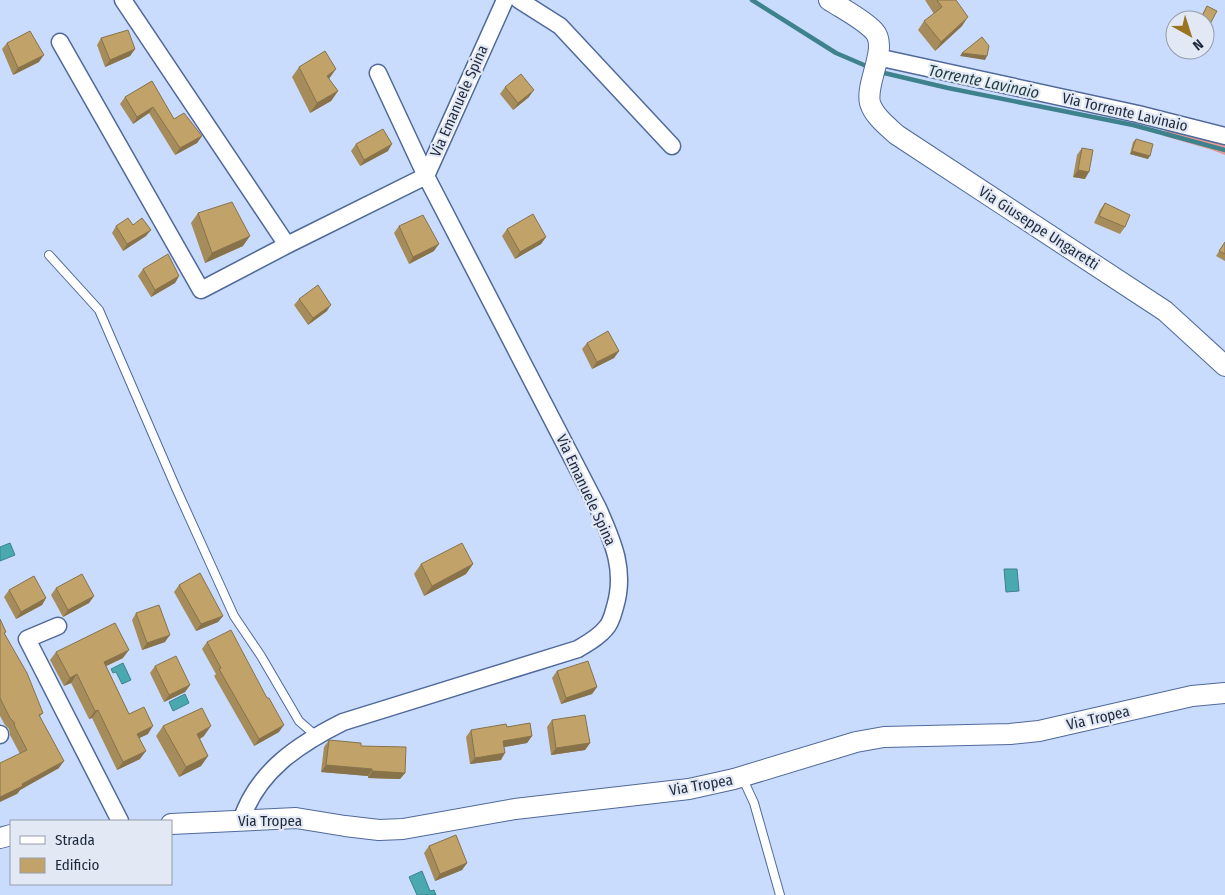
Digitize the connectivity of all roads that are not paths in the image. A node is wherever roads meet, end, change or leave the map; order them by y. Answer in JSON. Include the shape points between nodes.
{"nodes":[{"id":1,"x":123,"y":0,"type":"edge"},
{"id":2,"x":504,"y":0,"type":"edge"},
{"id":3,"x":519,"y":0,"type":"edge"},
{"id":4,"x":829,"y":0,"type":"edge"},
{"id":5,"x":60,"y":42,"type":"dead end"},
{"id":6,"x":877,"y":59,"type":"junction"},
{"id":7,"x":378,"y":73,"type":"dead end"},
{"id":8,"x":1225,"y":136,"type":"edge"},
{"id":9,"x":672,"y":146,"type":"dead end"},
{"id":10,"x":426,"y":176,"type":"junction"},
{"id":11,"x":287,"y":245,"type":"junction"},
{"id":12,"x":49,"y":255,"type":"dead end"},
{"id":13,"x":1225,"y":366,"type":"edge"},
{"id":14,"x":58,"y":626,"type":"dead end"},
{"id":15,"x":1225,"y":693,"type":"edge"},
{"id":16,"x":315,"y":736,"type":"junction"},
{"id":17,"x":742,"y":777,"type":"junction"},
{"id":18,"x":119,"y":820,"type":"edge"},
{"id":19,"x":241,"y":821,"type":"junction"},
{"id":20,"x":172,"y":824,"type":"edge"},
{"id":21,"x":780,"y":895,"type":"edge"}],
"edges":[{"from":1,"to":11,"type":"street"},
{"from":2,"to":10,"type":"street","name":"Via Emanuele Spina"},
{"from":3,"to":9,"type":"street","via":[[560,26]]},
{"from":4,"to":6,"type":"street","name":"Via Giuseppe Ungaretti","via":[[875,32],[879,44]]},
{"from":5,"to":11,"type":"street","via":[[201,290]]},
{"from":6,"to":8,"type":"street","name":"Via Torrente Lavinaio","via":[[1138,114]]},
{"from":6,"to":13,"type":"street","name":"Via Giuseppe Ungaretti","via":[[870,101],[885,125],[1165,311]]},
{"from":7,"to":10,"type":"street"},
{"from":10,"to":11,"type":"street"},
{"from":10,"to":16,"type":"street","name":"Via Emanuele Spina","via":[[598,508],[620,570],[619,592],[607,628],[578,649],[343,722]]},
{"from":12,"to":16,"type":"lane","via":[[99,310],[234,616],[299,721]]},
{"from":14,"to":18,"type":"street","via":[[27,640]]},
{"from":15,"to":17,"type":"street","name":"Via Tropea","via":[[1192,696],[1038,731],[884,737],[856,742]]},
{"from":16,"to":19,"type":"street","name":"Via Emanuele Spina","via":[[280,761],[259,784]]},
{"from":17,"to":19,"type":"street","name":"Via Tropea","via":[[689,788],[516,810],[403,829],[380,830],[296,818]]},
{"from":17,"to":21,"type":"lane","via":[[754,803]]},
{"from":19,"to":20,"type":"street","name":"Via Tropea"}]}
